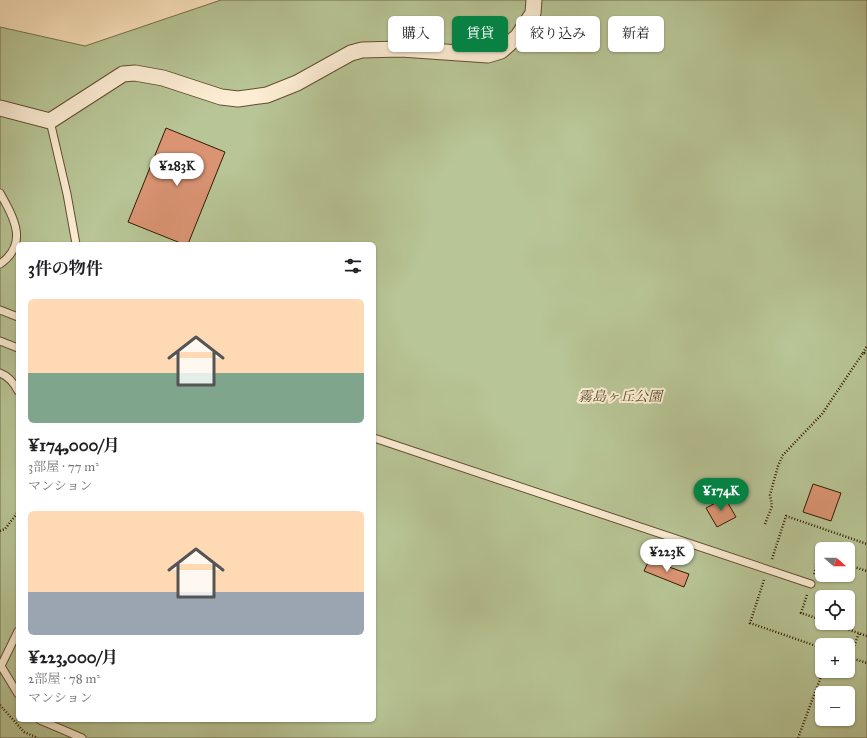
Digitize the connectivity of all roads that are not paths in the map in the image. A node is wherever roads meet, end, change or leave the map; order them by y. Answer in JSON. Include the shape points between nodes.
{"nodes":[{"id":1,"x":534,"y":0,"type":"edge"},
{"id":2,"x":0,"y":108,"type":"edge"},
{"id":3,"x":50,"y":121,"type":"junction"},
{"id":4,"x":0,"y":193,"type":"edge"},
{"id":5,"x":16,"y":242,"type":"edge"},
{"id":6,"x":16,"y":242,"type":"edge"},
{"id":7,"x":76,"y":242,"type":"edge"},
{"id":8,"x":0,"y":264,"type":"edge"},
{"id":9,"x":0,"y":310,"type":"edge"},
{"id":10,"x":16,"y":316,"type":"edge"},
{"id":11,"x":0,"y":341,"type":"edge"},
{"id":12,"x":16,"y":347,"type":"edge"},
{"id":13,"x":0,"y":373,"type":"edge"},
{"id":14,"x":16,"y":388,"type":"edge"},
{"id":15,"x":376,"y":439,"type":"edge"},
{"id":16,"x":811,"y":584,"type":"dead end"},
{"id":17,"x":16,"y":635,"type":"edge"},
{"id":18,"x":0,"y":667,"type":"edge"},
{"id":19,"x":16,"y":691,"type":"edge"},
{"id":20,"x":45,"y":722,"type":"edge"},
{"id":21,"x":82,"y":738,"type":"edge"}],
"edges":[{"from":1,"to":3,"type":"street","via":[[533,13],[518,36],[500,51],[488,55],[401,49],[362,50],[267,95],[238,99],[221,97],[163,78],[129,73],[123,74]]},
{"from":2,"to":3,"type":"street"},
{"from":3,"to":7,"type":"lane"},
{"from":4,"to":5,"type":"lane","via":[[15,219],[18,238]]},
{"from":6,"to":8,"type":"lane","via":[[9,258]]},
{"from":9,"to":10,"type":"lane"},
{"from":11,"to":12,"type":"lane"},
{"from":13,"to":14,"type":"lane","via":[[5,374]]},
{"from":15,"to":16,"type":"lane"},
{"from":17,"to":18,"type":"lane"},
{"from":18,"to":19,"type":"lane"},
{"from":20,"to":21,"type":"lane"}]}
